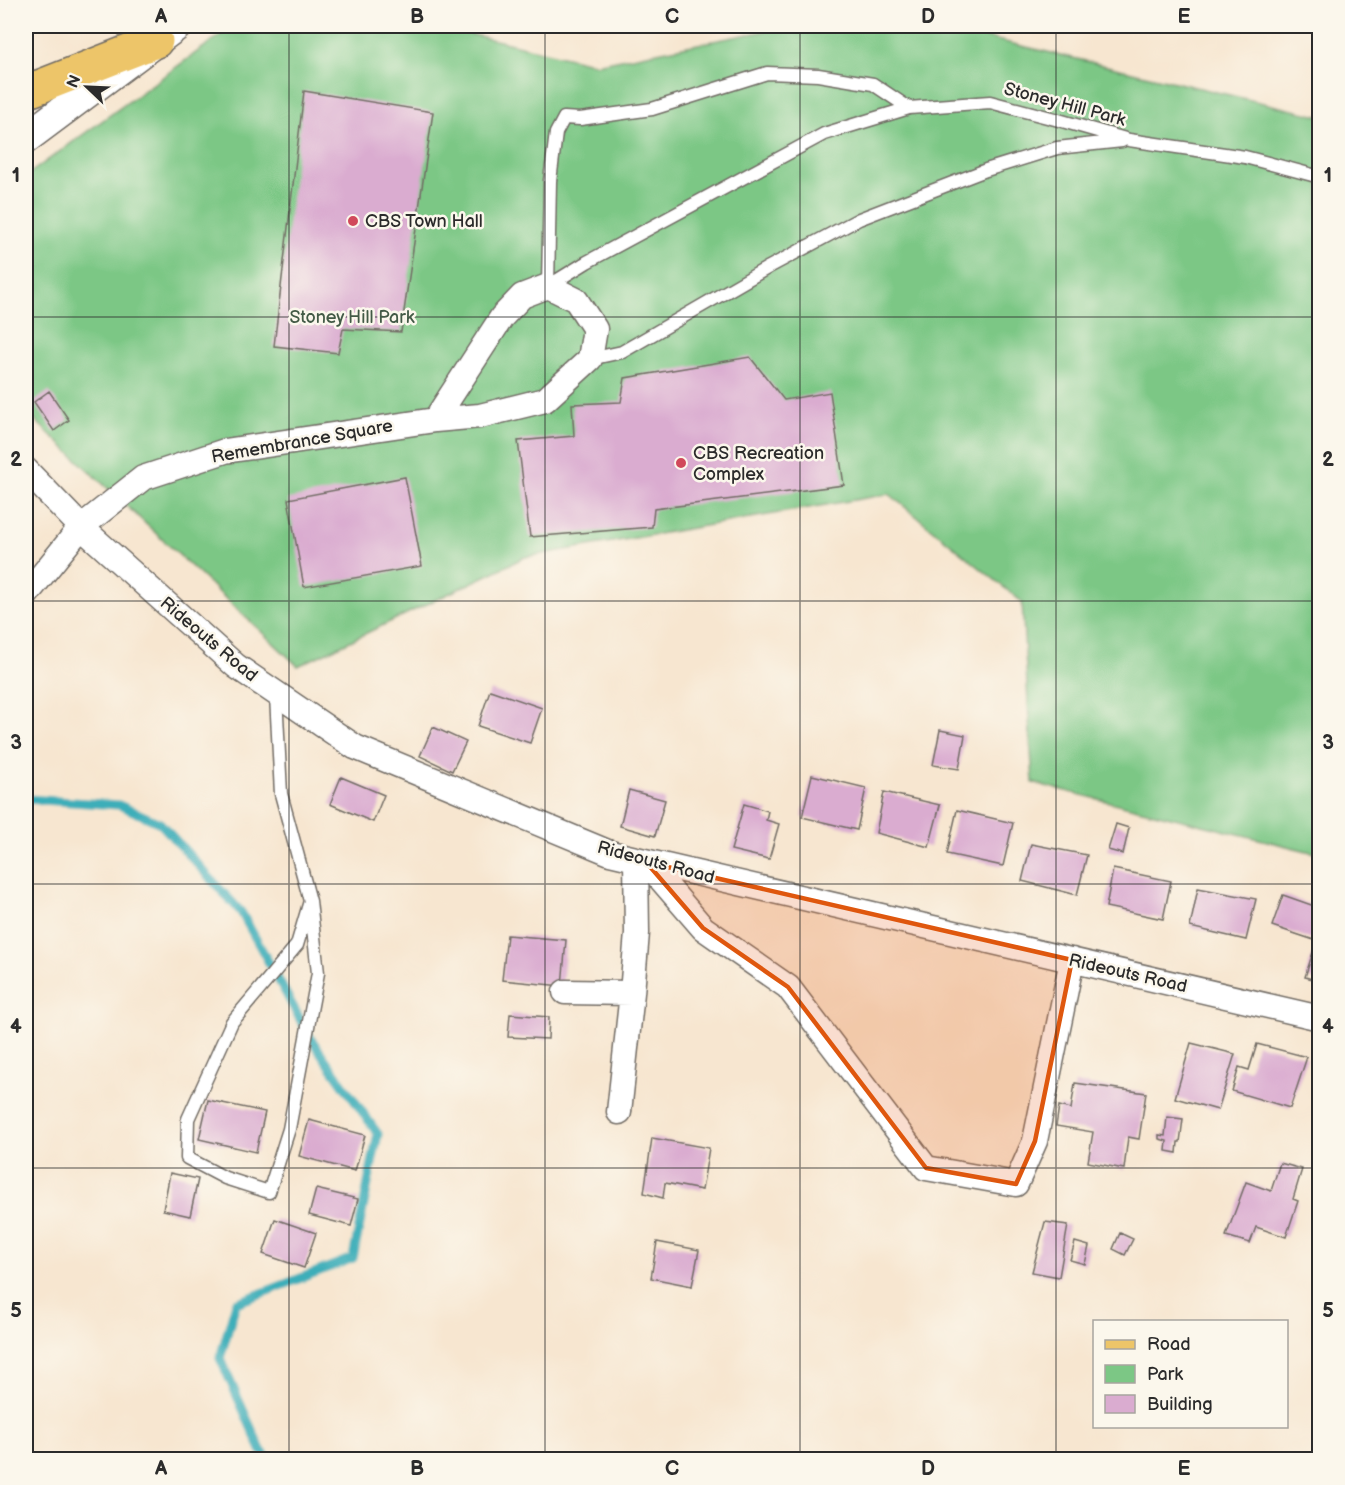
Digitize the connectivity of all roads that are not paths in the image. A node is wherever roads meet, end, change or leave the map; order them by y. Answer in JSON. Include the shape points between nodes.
{"nodes":[{"id":1,"x":166,"y":33,"type":"edge"},
{"id":2,"x":26,"y":92,"type":"edge"},
{"id":3,"x":909,"y":108,"type":"junction"},
{"id":4,"x":26,"y":138,"type":"edge"},
{"id":5,"x":1129,"y":140,"type":"junction"},
{"id":6,"x":1320,"y":177,"type":"edge"},
{"id":7,"x":548,"y":286,"type":"junction"},
{"id":8,"x":590,"y":359,"type":"junction"},
{"id":9,"x":435,"y":420,"type":"junction"},
{"id":10,"x":26,"y":470,"type":"edge"},
{"id":11,"x":81,"y":527,"type":"junction"},
{"id":12,"x":26,"y":595,"type":"edge"},
{"id":13,"x":276,"y":693,"type":"junction"},
{"id":14,"x":641,"y":860,"type":"junction"},
{"id":15,"x":310,"y":901,"type":"junction"},
{"id":16,"x":1072,"y":960,"type":"junction"},
{"id":17,"x":565,"y":992,"type":"dead end"},
{"id":18,"x":632,"y":993,"type":"junction"},
{"id":19,"x":1320,"y":1018,"type":"edge"},
{"id":20,"x":619,"y":1112,"type":"dead end"}],
"edges":[{"from":1,"to":2,"type":"main road"},
{"from":1,"to":4,"type":"street"},
{"from":3,"to":5,"type":"lane","name":"Stoney Hill Park","via":[[990,102]]},
{"from":3,"to":7,"type":"lane","name":"Stoney Hill Park","via":[[824,134]]},
{"from":3,"to":7,"type":"lane","via":[[873,84],[818,75],[767,73],[652,109],[564,118],[556,133],[550,181]]},
{"from":5,"to":6,"type":"lane","via":[[1245,157]]},
{"from":5,"to":8,"type":"lane","name":"Stoney Hill Park","via":[[1057,148],[986,170],[859,219],[622,352]]},
{"from":7,"to":8,"type":"street","via":[[576,300],[595,329]]},
{"from":7,"to":9,"type":"street","via":[[522,296],[502,317]]},
{"from":8,"to":9,"type":"street","name":"Remembrance Square","via":[[545,400],[480,416]]},
{"from":9,"to":11,"type":"street","name":"Remembrance Square","via":[[225,451],[143,478]]},
{"from":10,"to":11,"type":"street","name":"Rideouts Road"},
{"from":11,"to":12,"type":"street","name":"Remembrance Square"},
{"from":11,"to":13,"type":"street","name":"Rideouts Road","via":[[236,666]]},
{"from":13,"to":14,"type":"street","name":"Rideouts Road","via":[[355,747],[610,853]]},
{"from":13,"to":15,"type":"lane","via":[[281,794]]},
{"from":14,"to":16,"type":"street","name":"Rideouts Road"},
{"from":14,"to":16,"type":"street","via":[[703,928],[788,987],[926,1168],[1016,1185],[1035,1141]]},
{"from":14,"to":18,"type":"street"},
{"from":15,"to":15,"type":"lane","via":[[297,945],[232,1022],[188,1119],[187,1158],[225,1178],[269,1192],[289,1129],[318,973]]},
{"from":16,"to":19,"type":"street","name":"Rideouts Road"},
{"from":17,"to":18,"type":"street"},
{"from":18,"to":20,"type":"street"}]}
